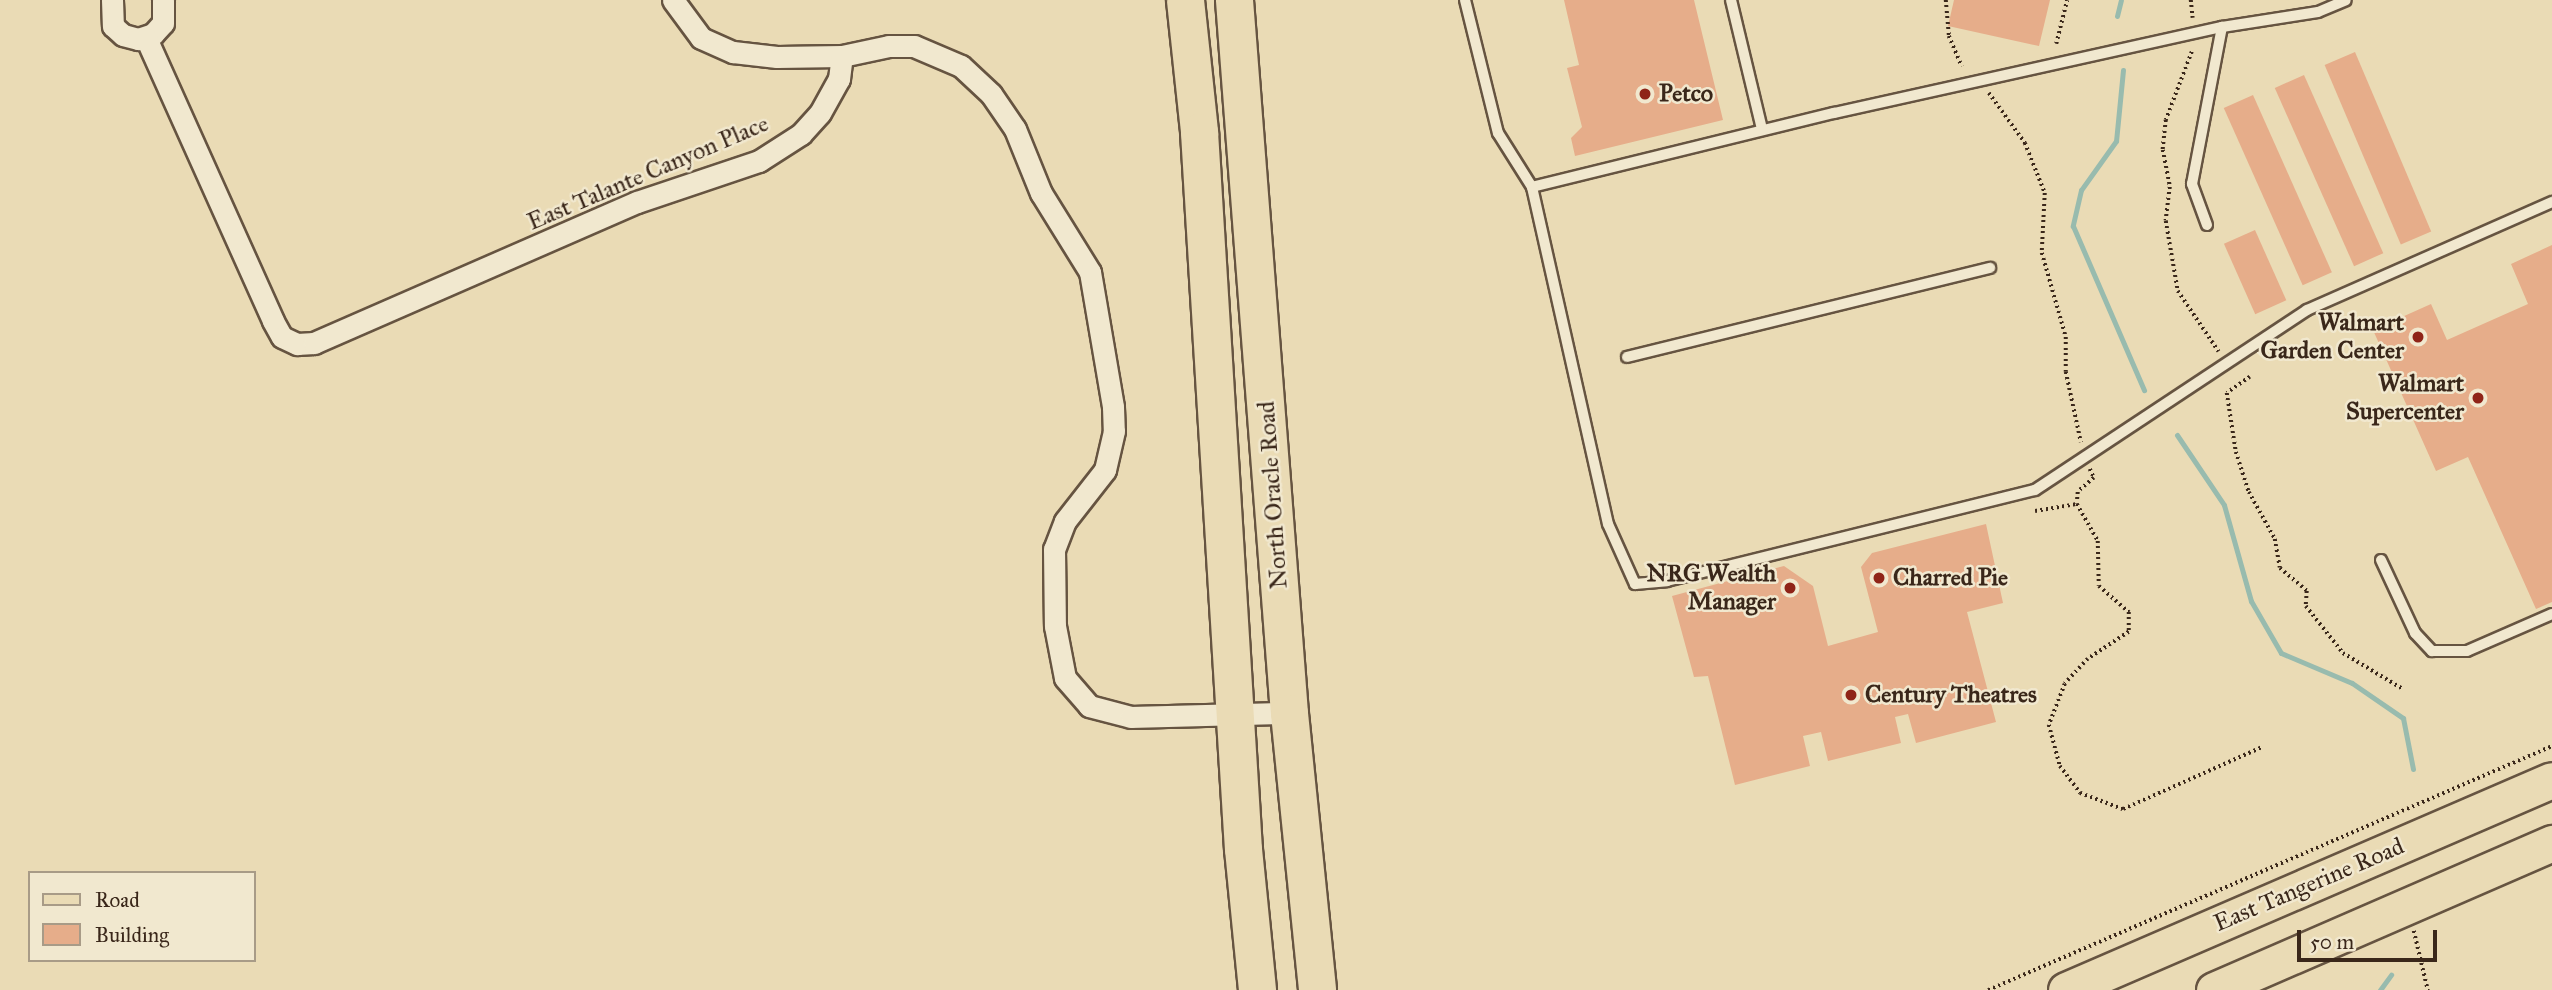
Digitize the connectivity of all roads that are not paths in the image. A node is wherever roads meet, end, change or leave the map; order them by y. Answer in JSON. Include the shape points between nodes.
{"nodes":[{"id":1,"x":112,"y":0,"type":"edge"},
{"id":2,"x":163,"y":0,"type":"edge"},
{"id":3,"x":673,"y":0,"type":"edge"},
{"id":4,"x":1185,"y":0,"type":"edge"},
{"id":5,"x":1234,"y":0,"type":"edge"},
{"id":6,"x":1465,"y":0,"type":"edge"},
{"id":7,"x":1731,"y":0,"type":"edge"},
{"id":8,"x":2346,"y":0,"type":"edge"},
{"id":9,"x":2222,"y":27,"type":"junction"},
{"id":10,"x":146,"y":38,"type":"junction"},
{"id":11,"x":842,"y":56,"type":"junction"},
{"id":12,"x":1762,"y":129,"type":"junction"},
{"id":13,"x":1532,"y":187,"type":"junction"},
{"id":14,"x":2552,"y":202,"type":"edge"},
{"id":15,"x":2207,"y":225,"type":"dead end"},
{"id":16,"x":1990,"y":268,"type":"dead end"},
{"id":17,"x":1627,"y":357,"type":"dead end"},
{"id":18,"x":2381,"y":560,"type":"dead end"},
{"id":19,"x":2552,"y":614,"type":"edge"},
{"id":20,"x":1289,"y":713,"type":"junction"},
{"id":21,"x":1235,"y":715,"type":"junction"},
{"id":22,"x":2552,"y":780,"type":"edge"},
{"id":23,"x":2552,"y":843,"type":"edge"},
{"id":24,"x":1257,"y":990,"type":"edge"},
{"id":25,"x":1317,"y":990,"type":"edge"},
{"id":26,"x":2066,"y":990,"type":"edge"},
{"id":27,"x":2214,"y":990,"type":"edge"}],
"edges":[{"from":1,"to":10,"type":"street","via":[[110,20],[118,31],[130,38]]},
{"from":2,"to":10,"type":"street","via":[[163,23]]},
{"from":3,"to":11,"type":"street","via":[[688,27],[716,46],[777,57]]},
{"from":4,"to":21,"type":"highway","name":"North Oracle Road","via":[[1200,146]]},
{"from":5,"to":20,"type":"highway","name":"North Oracle Road"},
{"from":6,"to":13,"type":"lane","via":[[1498,133]]},
{"from":7,"to":12,"type":"lane"},
{"from":8,"to":9,"type":"lane","via":[[2318,12]]},
{"from":9,"to":12,"type":"lane"},
{"from":9,"to":15,"type":"lane","via":[[2192,184]]},
{"from":10,"to":11,"type":"street","name":"East Talante Canyon Place","via":[[273,321],[282,337],[298,344],[327,338],[637,202],[759,161],[802,134],[820,113],[839,79]]},
{"from":11,"to":21,"type":"street","via":[[914,46],[938,54],[976,78],[1015,129],[1041,193],[1090,272],[1114,431],[1105,470],[1065,521],[1054,548],[1055,626],[1065,678],[1089,706],[1131,717]]},
{"from":12,"to":13,"type":"lane"},
{"from":13,"to":14,"type":"lane","via":[[1608,524],[1635,584],[1667,581],[2035,490],[2307,310]]},
{"from":16,"to":17,"type":"lane"},
{"from":18,"to":19,"type":"lane","via":[[2414,633],[2431,651],[2467,651]]},
{"from":20,"to":21,"type":"street"},
{"from":20,"to":25,"type":"highway","name":"North Oracle Road"},
{"from":21,"to":24,"type":"highway","name":"North Oracle Road"},
{"from":22,"to":26,"type":"main road","name":"East Tangerine Road"},
{"from":23,"to":27,"type":"main road"}]}
